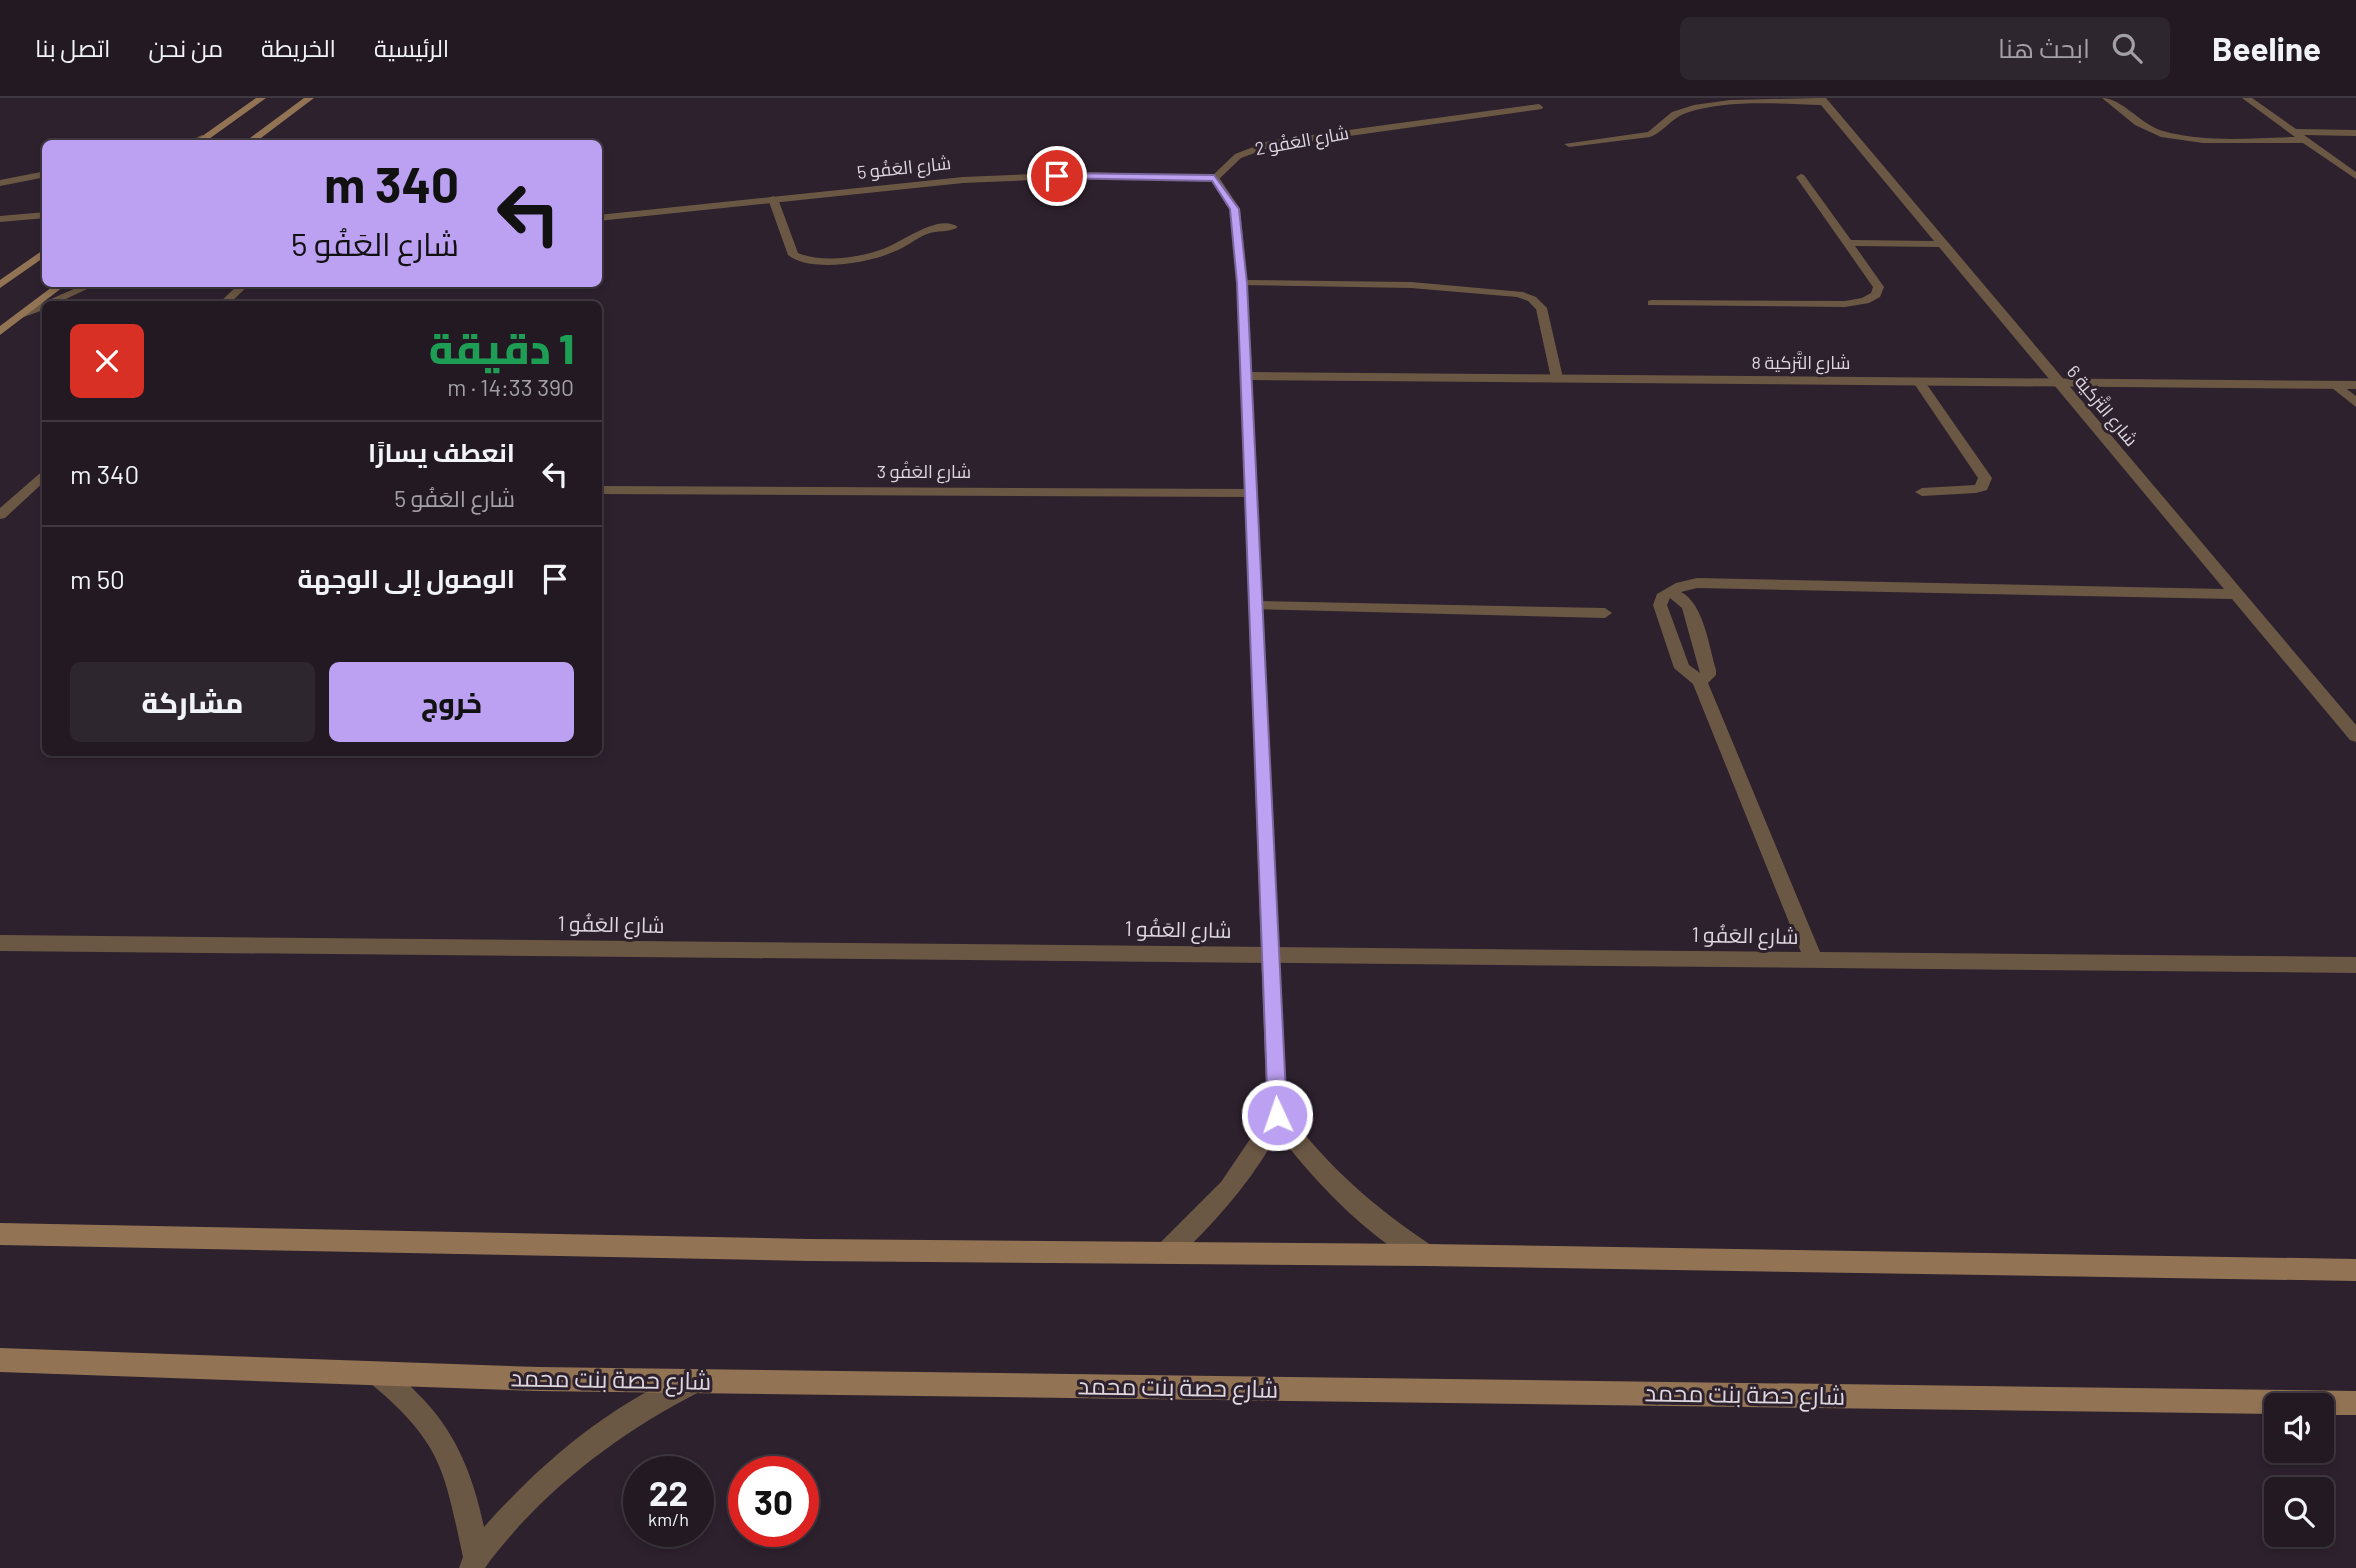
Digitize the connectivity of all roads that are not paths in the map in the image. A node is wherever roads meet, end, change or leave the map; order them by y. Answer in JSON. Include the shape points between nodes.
{"nodes":[{"id":1,"x":262,"y":98,"type":"edge"},
{"id":2,"x":310,"y":98,"type":"edge"},
{"id":3,"x":2106,"y":98,"type":"edge"},
{"id":4,"x":2246,"y":98,"type":"edge"},
{"id":5,"x":1823,"y":100,"type":"edge"},
{"id":6,"x":1539,"y":107,"type":"dead end"},
{"id":7,"x":2293,"y":132,"type":"junction"},
{"id":8,"x":2356,"y":133,"type":"edge"},
{"id":9,"x":199,"y":140,"type":"edge"},
{"id":10,"x":252,"y":140,"type":"edge"},
{"id":11,"x":2305,"y":140,"type":"junction"},
{"id":12,"x":1569,"y":144,"type":"dead end"},
{"id":13,"x":42,"y":175,"type":"edge"},
{"id":14,"x":2356,"y":176,"type":"edge"},
{"id":15,"x":1801,"y":177,"type":"dead end"},
{"id":16,"x":1214,"y":178,"type":"junction"},
{"id":17,"x":0,"y":183,"type":"edge"},
{"id":18,"x":773,"y":199,"type":"junction"},
{"id":19,"x":42,"y":215,"type":"edge"},
{"id":20,"x":602,"y":218,"type":"edge"},
{"id":21,"x":0,"y":219,"type":"edge"},
{"id":22,"x":953,"y":227,"type":"dead end"},
{"id":23,"x":1848,"y":243,"type":"junction"},
{"id":24,"x":1942,"y":244,"type":"junction"},
{"id":25,"x":42,"y":254,"type":"edge"},
{"id":26,"x":1242,"y":283,"type":"junction"},
{"id":27,"x":0,"y":285,"type":"edge"},
{"id":28,"x":58,"y":287,"type":"edge"},
{"id":29,"x":86,"y":287,"type":"edge"},
{"id":30,"x":242,"y":287,"type":"edge"},
{"id":31,"x":54,"y":301,"type":"edge"},
{"id":32,"x":226,"y":301,"type":"edge"},
{"id":33,"x":1652,"y":303,"type":"dead end"},
{"id":34,"x":42,"y":306,"type":"edge"},
{"id":35,"x":21,"y":315,"type":"junction"},
{"id":36,"x":0,"y":332,"type":"edge"},
{"id":37,"x":1245,"y":376,"type":"junction"},
{"id":38,"x":1557,"y":379,"type":"junction"},
{"id":39,"x":1920,"y":382,"type":"junction"},
{"id":40,"x":2059,"y":383,"type":"junction"},
{"id":41,"x":2336,"y":385,"type":"junction"},
{"id":42,"x":2356,"y":385,"type":"edge"},
{"id":43,"x":2356,"y":403,"type":"edge"},
{"id":44,"x":42,"y":476,"type":"edge"},
{"id":45,"x":29,"y":488,"type":"junction"},
{"id":46,"x":42,"y":488,"type":"edge"},
{"id":47,"x":602,"y":490,"type":"edge"},
{"id":48,"x":1922,"y":492,"type":"dead end"},
{"id":49,"x":1250,"y":493,"type":"junction"},
{"id":50,"x":0,"y":515,"type":"edge"},
{"id":51,"x":1671,"y":593,"type":"junction"},
{"id":52,"x":2236,"y":594,"type":"junction"},
{"id":53,"x":1255,"y":606,"type":"junction"},
{"id":54,"x":1605,"y":613,"type":"dead end"},
{"id":55,"x":1700,"y":681,"type":"junction"},
{"id":56,"x":2356,"y":736,"type":"edge"},
{"id":57,"x":0,"y":943,"type":"edge"},
{"id":58,"x":1269,"y":954,"type":"junction"},
{"id":59,"x":1814,"y":960,"type":"junction"},
{"id":60,"x":2356,"y":965,"type":"edge"},
{"id":61,"x":1277,"y":1115,"type":"junction"},
{"id":62,"x":0,"y":1234,"type":"edge"},
{"id":63,"x":1167,"y":1252,"type":"junction"},
{"id":64,"x":1426,"y":1255,"type":"junction"},
{"id":65,"x":2356,"y":1270,"type":"edge"},
{"id":66,"x":0,"y":1360,"type":"edge"},
{"id":67,"x":377,"y":1374,"type":"junction"},
{"id":68,"x":692,"y":1382,"type":"junction"},
{"id":69,"x":2356,"y":1403,"type":"edge"},
{"id":70,"x":474,"y":1562,"type":"edge"}],
"edges":[{"from":1,"to":9,"type":"street"},
{"from":2,"to":10,"type":"street"},
{"from":3,"to":11,"type":"street","via":[[2144,127],[2174,137]]},
{"from":4,"to":7,"type":"street"},
{"from":5,"to":12,"type":"street","via":[[1687,110],[1674,114],[1650,134]]},
{"from":5,"to":24,"type":"street","name":"شارع التَّزكية 6"},
{"from":6,"to":16,"type":"street","name":"شارع العَفُو 2","via":[[1269,144],[1238,156]]},
{"from":7,"to":8,"type":"street"},
{"from":7,"to":11,"type":"street"},
{"from":11,"to":14,"type":"street"},
{"from":13,"to":17,"type":"street"},
{"from":15,"to":23,"type":"street"},
{"from":16,"to":18,"type":"street","name":"شارع العَفُو 5","via":[[1022,177]]},
{"from":16,"to":26,"type":"street","via":[[1235,209]]},
{"from":18,"to":20,"type":"street","name":"شارع العَفُو 5"},
{"from":18,"to":22,"type":"street","via":[[793,255],[807,261],[873,256],[923,231]]},
{"from":19,"to":21,"type":"street"},
{"from":23,"to":24,"type":"street"},
{"from":23,"to":33,"type":"street","via":[[1879,287],[1876,295],[1865,301]]},
{"from":24,"to":40,"type":"street","name":"شارع التَّزكية 6"},
{"from":25,"to":27,"type":"street"},
{"from":26,"to":37,"type":"street"},
{"from":26,"to":38,"type":"street","via":[[1423,286],[1527,296],[1541,308]]},
{"from":28,"to":35,"type":"street"},
{"from":29,"to":31,"type":"street"},
{"from":30,"to":32,"type":"street"},
{"from":34,"to":35,"type":"street"},
{"from":35,"to":36,"type":"street"},
{"from":37,"to":38,"type":"street","name":"شارع التَّزكية 8"},
{"from":37,"to":49,"type":"street"},
{"from":38,"to":39,"type":"street","name":"شارع التَّزكية 8"},
{"from":39,"to":40,"type":"street","name":"شارع التَّزكية 8"},
{"from":39,"to":48,"type":"street","via":[[1985,478],[1976,489]]},
{"from":40,"to":41,"type":"street","name":"شارع التَّزكية 8"},
{"from":40,"to":52,"type":"street","name":"شارع التَّزكية 6"},
{"from":41,"to":42,"type":"street","name":"شارع التَّزكية 8"},
{"from":41,"to":43,"type":"street"},
{"from":44,"to":45,"type":"street"},
{"from":45,"to":46,"type":"street"},
{"from":45,"to":50,"type":"street"},
{"from":47,"to":49,"type":"street","name":"شارع العَفُو 3"},
{"from":49,"to":53,"type":"street"},
{"from":51,"to":52,"type":"street","via":[[1697,583]]},
{"from":51,"to":55,"type":"street","via":[[1689,607],[1709,670]]},
{"from":51,"to":55,"type":"street","via":[[1662,597],[1660,605],[1682,668]]},
{"from":52,"to":56,"type":"street","name":"شارع التَّزكية 6"},
{"from":53,"to":54,"type":"street"},
{"from":53,"to":58,"type":"street"},
{"from":55,"to":59,"type":"street"},
{"from":57,"to":58,"type":"street","name":"شارع العَفُو 1"},
{"from":58,"to":59,"type":"street","name":"شارع العَفُو 1"},
{"from":58,"to":61,"type":"street"},
{"from":59,"to":60,"type":"street","name":"شارع العَفُو 1"},
{"from":61,"to":63,"type":"street","via":[[1233,1187]]},
{"from":61,"to":64,"type":"street","via":[[1299,1147],[1345,1195]]},
{"from":62,"to":63,"type":"street","via":[[767,1250]]},
{"from":63,"to":64,"type":"street"},
{"from":64,"to":65,"type":"street"},
{"from":66,"to":67,"type":"street","name":"شارع حصة بنت محمد"},
{"from":67,"to":68,"type":"street","name":"شارع حصة بنت محمد"},
{"from":67,"to":70,"type":"street","via":[[417,1407],[455,1464],[469,1507]]},
{"from":68,"to":69,"type":"street","name":"شارع حصة بنت محمد"},
{"from":68,"to":70,"type":"street","via":[[647,1405],[569,1460],[516,1510]]}]}
